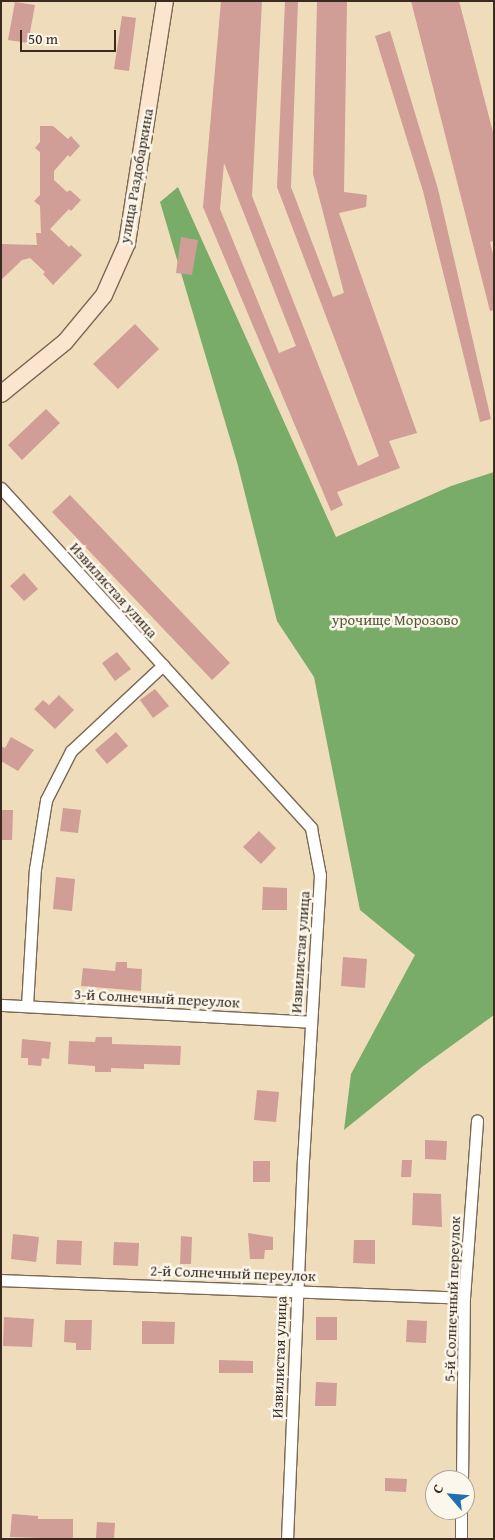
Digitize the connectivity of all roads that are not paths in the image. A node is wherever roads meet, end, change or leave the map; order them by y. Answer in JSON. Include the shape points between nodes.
{"nodes":[{"id":1,"x":165,"y":1,"type":"edge"},
{"id":2,"x":1,"y":394,"type":"edge"},
{"id":3,"x":1,"y":488,"type":"edge"},
{"id":4,"x":163,"y":665,"type":"junction"},
{"id":5,"x":1,"y":1005,"type":"edge"},
{"id":6,"x":27,"y":1006,"type":"junction"},
{"id":7,"x":310,"y":1022,"type":"junction"},
{"id":8,"x":478,"y":1120,"type":"dead end"},
{"id":9,"x":1,"y":1280,"type":"edge"},
{"id":10,"x":297,"y":1290,"type":"junction"},
{"id":11,"x":464,"y":1298,"type":"junction"},
{"id":12,"x":462,"y":1470,"type":"edge"},
{"id":13,"x":462,"y":1520,"type":"edge"},
{"id":14,"x":287,"y":1539,"type":"edge"},
{"id":15,"x":461,"y":1539,"type":"edge"}],
"edges":[{"from":1,"to":2,"type":"street","name":"улица Раздобаркина","via":[[127,243],[104,296],[65,342]]},
{"from":3,"to":4,"type":"street","name":"Извилистая улица"},
{"from":4,"to":6,"type":"street","via":[[72,751],[46,800],[35,869]]},
{"from":4,"to":7,"type":"street","name":"Извилистая улица","via":[[312,828],[320,875]]},
{"from":5,"to":6,"type":"street","name":"3-й Солнечный переулок"},
{"from":6,"to":7,"type":"street","name":"3-й Солнечный переулок"},
{"from":7,"to":10,"type":"street","name":"Извилистая улица"},
{"from":8,"to":11,"type":"street","name":"5-й Солнечный переулок"},
{"from":9,"to":10,"type":"street","name":"2-й Солнечный переулок"},
{"from":10,"to":11,"type":"street","name":"2-й Солнечный переулок"},
{"from":10,"to":14,"type":"street","name":"Извилистая улица"},
{"from":11,"to":12,"type":"street","name":"5-й Солнечный переулок"},
{"from":13,"to":15,"type":"street"}]}
